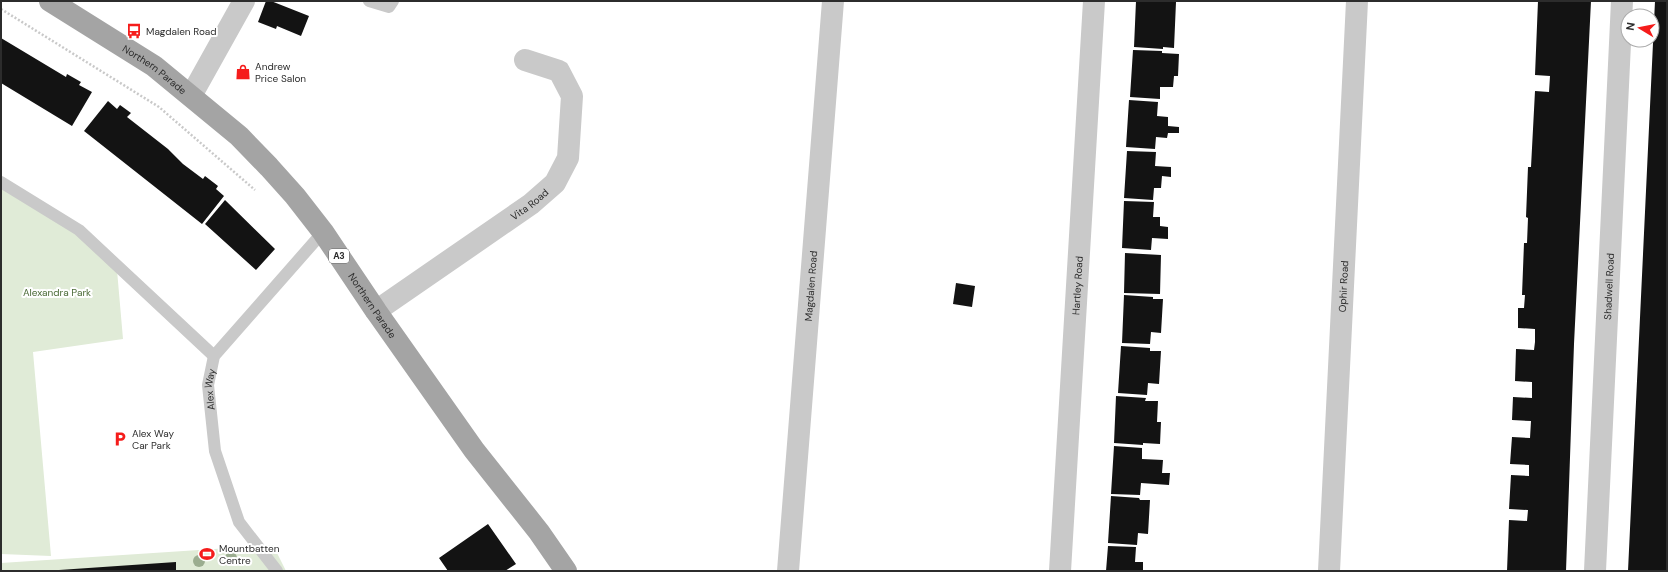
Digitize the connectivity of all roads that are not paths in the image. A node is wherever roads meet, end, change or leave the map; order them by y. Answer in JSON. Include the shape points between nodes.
{"nodes":[{"id":1,"x":50,"y":1,"type":"edge"},
{"id":2,"x":244,"y":1,"type":"edge"},
{"id":3,"x":369,"y":1,"type":"edge"},
{"id":4,"x":393,"y":1,"type":"edge"},
{"id":5,"x":832,"y":1,"type":"edge"},
{"id":6,"x":1094,"y":1,"type":"edge"},
{"id":7,"x":1357,"y":1,"type":"edge"},
{"id":8,"x":1622,"y":1,"type":"edge"},
{"id":9,"x":525,"y":60,"type":"dead end"},
{"id":10,"x":191,"y":96,"type":"junction"},
{"id":11,"x":1,"y":182,"type":"edge"},
{"id":12,"x":323,"y":232,"type":"junction"},
{"id":13,"x":376,"y":311,"type":"junction"},
{"id":14,"x":214,"y":356,"type":"junction"},
{"id":15,"x":277,"y":571,"type":"edge"},
{"id":16,"x":566,"y":571,"type":"edge"},
{"id":17,"x":788,"y":571,"type":"edge"},
{"id":18,"x":1060,"y":571,"type":"edge"},
{"id":19,"x":1328,"y":571,"type":"edge"},
{"id":20,"x":1595,"y":571,"type":"edge"}],
"edges":[{"from":1,"to":10,"type":"main road","name":"Northern Parade","number":"A3","via":[[154,66]]},
{"from":2,"to":10,"type":"street"},
{"from":3,"to":4,"type":"lane","via":[[389,7]]},
{"from":5,"to":17,"type":"street","name":"Magdalen Road"},
{"from":6,"to":18,"type":"street","name":"Hartley Road"},
{"from":7,"to":19,"type":"street","name":"Ophir Road"},
{"from":8,"to":20,"type":"street","name":"Shadwell Road"},
{"from":9,"to":13,"type":"street","name":"Vita Road","via":[[559,71],[572,96],[568,158],[555,184],[531,204]]},
{"from":10,"to":12,"type":"main road","name":"Northern Parade","number":"A3","via":[[239,136],[269,166]]},
{"from":11,"to":14,"type":"lane","via":[[79,230]]},
{"from":12,"to":13,"type":"main road","name":"Northern Parade","number":"A3"},
{"from":12,"to":14,"type":"lane","name":"Alex Way"},
{"from":13,"to":16,"type":"main road","name":"Northern Parade","number":"A3","via":[[474,450],[539,532]]},
{"from":14,"to":15,"type":"lane","name":"Alex Way","via":[[208,385],[216,451],[239,522]]}]}
